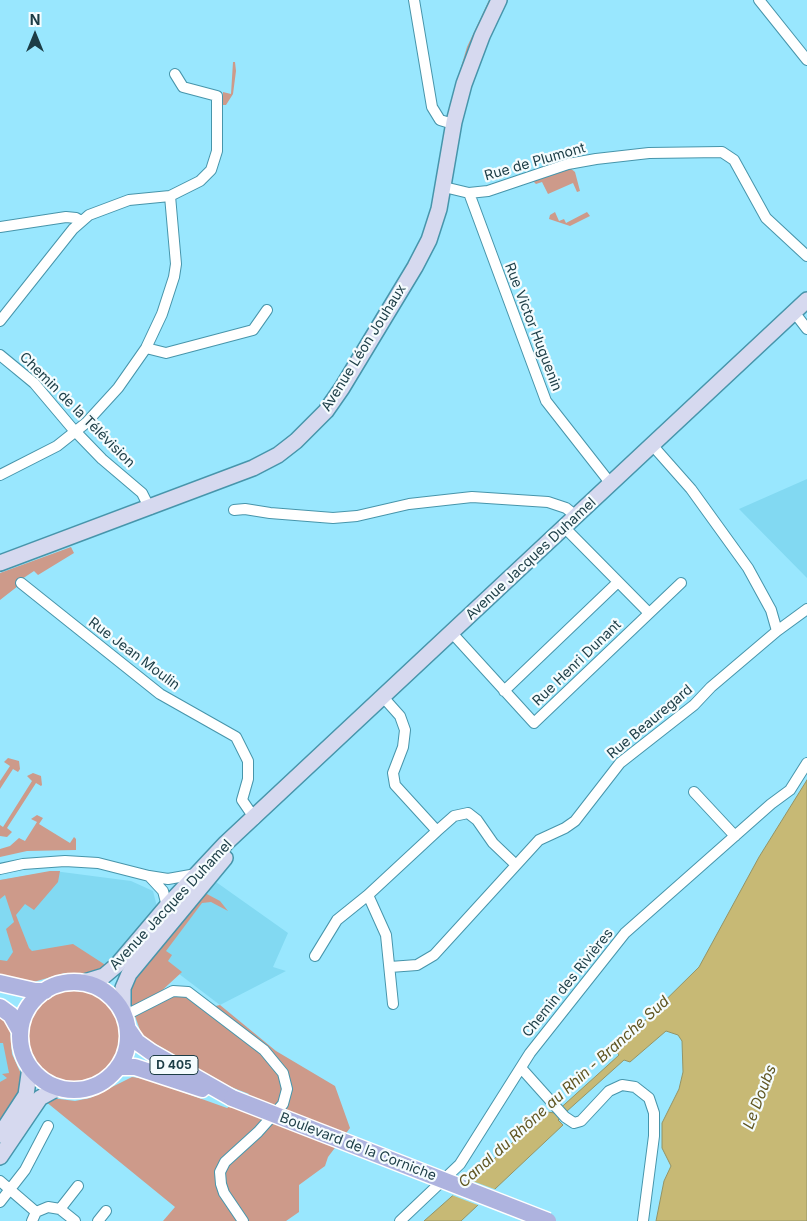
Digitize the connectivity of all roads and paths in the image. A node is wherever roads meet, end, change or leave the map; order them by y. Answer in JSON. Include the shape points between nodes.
{"nodes":[{"id":1,"x":414,"y":0,"type":"edge"},
{"id":2,"x":499,"y":0,"type":"edge"},
{"id":3,"x":759,"y":0,"type":"edge"},
{"id":4,"x":807,"y":60,"type":"edge"},
{"id":5,"x":176,"y":74,"type":"dead end"},
{"id":6,"x":454,"y":124,"type":"junction"},
{"id":7,"x":444,"y":188,"type":"junction"},
{"id":8,"x":469,"y":193,"type":"junction"},
{"id":9,"x":170,"y":196,"type":"junction"},
{"id":10,"x":81,"y":221,"type":"junction"},
{"id":11,"x":0,"y":227,"type":"edge"},
{"id":12,"x":807,"y":256,"type":"edge"},
{"id":13,"x":807,"y":300,"type":"edge"},
{"id":14,"x":267,"y":310,"type":"dead end"},
{"id":15,"x":794,"y":312,"type":"junction"},
{"id":16,"x":0,"y":321,"type":"edge"},
{"id":17,"x":807,"y":329,"type":"edge"},
{"id":18,"x":146,"y":348,"type":"junction"},
{"id":19,"x":0,"y":355,"type":"edge"},
{"id":20,"x":76,"y":431,"type":"junction"},
{"id":21,"x":653,"y":446,"type":"junction"},
{"id":22,"x":0,"y":475,"type":"edge"},
{"id":23,"x":611,"y":484,"type":"junction"},
{"id":24,"x":150,"y":508,"type":"junction"},
{"id":25,"x":234,"y":510,"type":"dead end"},
{"id":26,"x":576,"y":516,"type":"junction"},
{"id":27,"x":564,"y":527,"type":"junction"},
{"id":28,"x":0,"y":564,"type":"edge"},
{"id":29,"x":21,"y":582,"type":"dead end"},
{"id":30,"x":618,"y":582,"type":"junction"},
{"id":31,"x":681,"y":583,"type":"dead end"},
{"id":32,"x":807,"y":609,"type":"edge"},
{"id":33,"x":649,"y":613,"type":"junction"},
{"id":34,"x":777,"y":630,"type":"junction"},
{"id":35,"x":452,"y":633,"type":"junction"},
{"id":36,"x":504,"y":691,"type":"junction"},
{"id":37,"x":383,"y":697,"type":"junction"},
{"id":38,"x":807,"y":763,"type":"edge"},
{"id":39,"x":694,"y":792,"type":"dead end"},
{"id":40,"x":255,"y":819,"type":"junction"},
{"id":41,"x":437,"y":831,"type":"junction"},
{"id":42,"x":735,"y":836,"type":"junction"},
{"id":43,"x":515,"y":864,"type":"junction"},
{"id":44,"x":0,"y":869,"type":"edge"},
{"id":45,"x":149,"y":876,"type":"junction"},
{"id":46,"x":200,"y":878,"type":"junction"},
{"id":47,"x":368,"y":895,"type":"junction"},
{"id":48,"x":167,"y":906,"type":"junction"},
{"id":49,"x":315,"y":956,"type":"dead end"},
{"id":50,"x":390,"y":968,"type":"junction"},
{"id":51,"x":0,"y":983,"type":"edge"},
{"id":52,"x":81,"y":983,"type":"junction"},
{"id":53,"x":45,"y":991,"type":"junction"},
{"id":54,"x":393,"y":1004,"type":"dead end"},
{"id":55,"x":0,"y":1007,"type":"edge"},
{"id":56,"x":125,"y":1019,"type":"junction"},
{"id":57,"x":20,"y":1031,"type":"junction"},
{"id":58,"x":30,"y":1067,"type":"junction"},
{"id":59,"x":118,"y":1068,"type":"junction"},
{"id":60,"x":522,"y":1069,"type":"junction"},
{"id":61,"x":58,"y":1088,"type":"junction"},
{"id":62,"x":228,"y":1097,"type":"junction"},
{"id":63,"x":48,"y":1126,"type":"dead end"},
{"id":64,"x":0,"y":1135,"type":"edge"},
{"id":65,"x":0,"y":1157,"type":"edge"},
{"id":66,"x":0,"y":1181,"type":"edge"},
{"id":67,"x":78,"y":1186,"type":"dead end"},
{"id":68,"x":10,"y":1189,"type":"junction"},
{"id":69,"x":0,"y":1202,"type":"edge"},
{"id":70,"x":60,"y":1209,"type":"junction"},
{"id":71,"x":106,"y":1211,"type":"dead end"},
{"id":72,"x":34,"y":1216,"type":"edge"},
{"id":73,"x":75,"y":1221,"type":"edge"},
{"id":74,"x":98,"y":1221,"type":"edge"},
{"id":75,"x":243,"y":1221,"type":"edge"},
{"id":76,"x":400,"y":1221,"type":"edge"},
{"id":77,"x":548,"y":1221,"type":"edge"},
{"id":78,"x":643,"y":1221,"type":"edge"}],
"edges":[{"from":1,"to":6,"type":"street","via":[[432,108],[440,120]]},
{"from":2,"to":6,"type":"main road","name":"Avenue Léon Jouhaux","via":[[473,57]]},
{"from":3,"to":4,"type":"street"},
{"from":5,"to":9,"type":"street","via":[[184,87],[217,96],[217,141],[211,170],[200,181]]},
{"from":6,"to":7,"type":"main road","name":"Avenue Léon Jouhaux"},
{"from":7,"to":8,"type":"street","name":"Rue de Plumont"},
{"from":7,"to":24,"type":"main road","name":"Avenue Léon Jouhaux","via":[[435,224],[422,255],[326,412],[296,442],[267,461]]},
{"from":8,"to":12,"type":"street","name":"Rue de Plumont","via":[[502,188],[577,162],[650,153],[725,154],[737,166],[766,218]]},
{"from":8,"to":23,"type":"street","name":"Rue Victor Huguenin","via":[[546,401]]},
{"from":9,"to":10,"type":"street","via":[[129,200],[98,210]]},
{"from":9,"to":18,"type":"street","via":[[174,277]]},
{"from":10,"to":11,"type":"street","via":[[66,217]]},
{"from":10,"to":16,"type":"street"},
{"from":13,"to":15,"type":"main road","name":"Avenue Jacques Duhamel"},
{"from":14,"to":18,"type":"street","via":[[253,330],[166,352]]},
{"from":15,"to":17,"type":"street"},
{"from":15,"to":21,"type":"main road","name":"Avenue Jacques Duhamel"},
{"from":18,"to":20,"type":"street","via":[[118,388]]},
{"from":19,"to":20,"type":"street","name":"Chemin de la Télévision","via":[[34,383]]},
{"from":20,"to":22,"type":"street","via":[[57,446]]},
{"from":20,"to":24,"type":"street","name":"Chemin de la Télévision","via":[[102,459],[142,493]]},
{"from":21,"to":23,"type":"main road","name":"Avenue Jacques Duhamel"},
{"from":21,"to":34,"type":"street","via":[[691,489],[748,568],[771,610]]},
{"from":23,"to":26,"type":"main road","name":"Avenue Jacques Duhamel"},
{"from":24,"to":28,"type":"main road","name":"Avenue Léon Jouhaux"},
{"from":25,"to":26,"type":"street","via":[[244,508],[333,518],[472,497],[548,502],[566,508]]},
{"from":26,"to":27,"type":"main road","name":"Avenue Jacques Duhamel"},
{"from":27,"to":30,"type":"street"},
{"from":27,"to":35,"type":"main road","name":"Avenue Jacques Duhamel"},
{"from":29,"to":40,"type":"street","name":"Rue Jean Moulin","via":[[160,694],[236,738],[248,761],[248,778],[242,800]]},
{"from":30,"to":33,"type":"street"},
{"from":30,"to":36,"type":"street"},
{"from":31,"to":33,"type":"street","name":"Rue Henri Dunant"},
{"from":32,"to":34,"type":"street","name":"Rue Beauregard"},
{"from":33,"to":36,"type":"street","name":"Rue Henri Dunant","via":[[534,723]]},
{"from":34,"to":43,"type":"street","name":"Rue Beauregard","via":[[694,705],[620,762],[570,825],[539,840]]},
{"from":35,"to":36,"type":"street","name":"Rue Henri Dunant"},
{"from":35,"to":37,"type":"main road","name":"Avenue Jacques Duhamel"},
{"from":37,"to":40,"type":"main road","name":"Avenue Jacques Duhamel"},
{"from":37,"to":41,"type":"street","via":[[400,716],[405,730],[393,773],[395,785]]},
{"from":38,"to":42,"type":"street","name":"Chemin des Rivières","via":[[790,790]]},
{"from":39,"to":42,"type":"street"},
{"from":40,"to":46,"type":"main road","name":"Avenue Jacques Duhamel"},
{"from":41,"to":43,"type":"street","via":[[458,814],[468,813]]},
{"from":41,"to":47,"type":"street"},
{"from":42,"to":60,"type":"street","name":"Chemin des Rivières","via":[[626,934],[530,1053]]},
{"from":43,"to":50,"type":"street","name":"Rue Beauregard","via":[[434,955],[417,965]]},
{"from":44,"to":45,"type":"street","via":[[44,861],[82,861]]},
{"from":45,"to":46,"type":"street"},
{"from":45,"to":48,"type":"street","via":[[163,891]]},
{"from":46,"to":48,"type":"main road","name":"Avenue Jacques Duhamel"},
{"from":46,"to":56,"type":"main road","name":"Avenue Jacques Duhamel","via":[[129,974],[122,988]]},
{"from":47,"to":49,"type":"street","via":[[337,920]]},
{"from":47,"to":50,"type":"street","via":[[386,935]]},
{"from":48,"to":52,"type":"main road","name":"Avenue Jacques Duhamel","via":[[113,969],[99,978]]},
{"from":50,"to":54,"type":"street"},
{"from":51,"to":53,"type":"main road","via":[[34,992]]},
{"from":52,"to":53,"type":"main road","via":[[60,984]]},
{"from":52,"to":56,"type":"main road","via":[[108,994]]},
{"from":53,"to":57,"type":"main road","via":[[27,1010]]},
{"from":55,"to":57,"type":"main road","via":[[11,1015]]},
{"from":56,"to":59,"type":"main road","via":[[127,1047]]},
{"from":56,"to":62,"type":"main road","name":"Boulevard de la Corniche","number":"D 405","via":[[142,1046]]},
{"from":56,"to":75,"type":"street","via":[[173,992],[188,992],[264,1050],[282,1073],[287,1089],[283,1104],[225,1162],[220,1172],[224,1193]]},
{"from":57,"to":58,"type":"main road","via":[[22,1052]]},
{"from":58,"to":61,"type":"main road","via":[[42,1080]]},
{"from":58,"to":64,"type":"main road","via":[[26,1095]]},
{"from":59,"to":61,"type":"main road","via":[[104,1082],[92,1087]]},
{"from":59,"to":62,"type":"main road","name":"Boulevard de la Corniche","number":"D 405","via":[[135,1068]]},
{"from":60,"to":76,"type":"street","name":"Chemin des Rivières","via":[[460,1164]]},
{"from":60,"to":78,"type":"street","via":[[565,1117],[574,1122],[581,1121],[602,1097],[622,1085],[635,1087],[649,1098],[654,1128]]},
{"from":61,"to":65,"type":"main road","via":[[40,1098]]},
{"from":62,"to":77,"type":"main road","name":"Boulevard de la Corniche","bridge":true},
{"from":63,"to":68,"type":"street","via":[[25,1170]]},
{"from":66,"to":68,"type":"street"},
{"from":67,"to":70,"type":"street"},
{"from":68,"to":69,"type":"street"},
{"from":68,"to":72,"type":"street"},
{"from":70,"to":72,"type":"street","via":[[48,1207]]},
{"from":70,"to":73,"type":"street"},
{"from":71,"to":74,"type":"street"}]}
